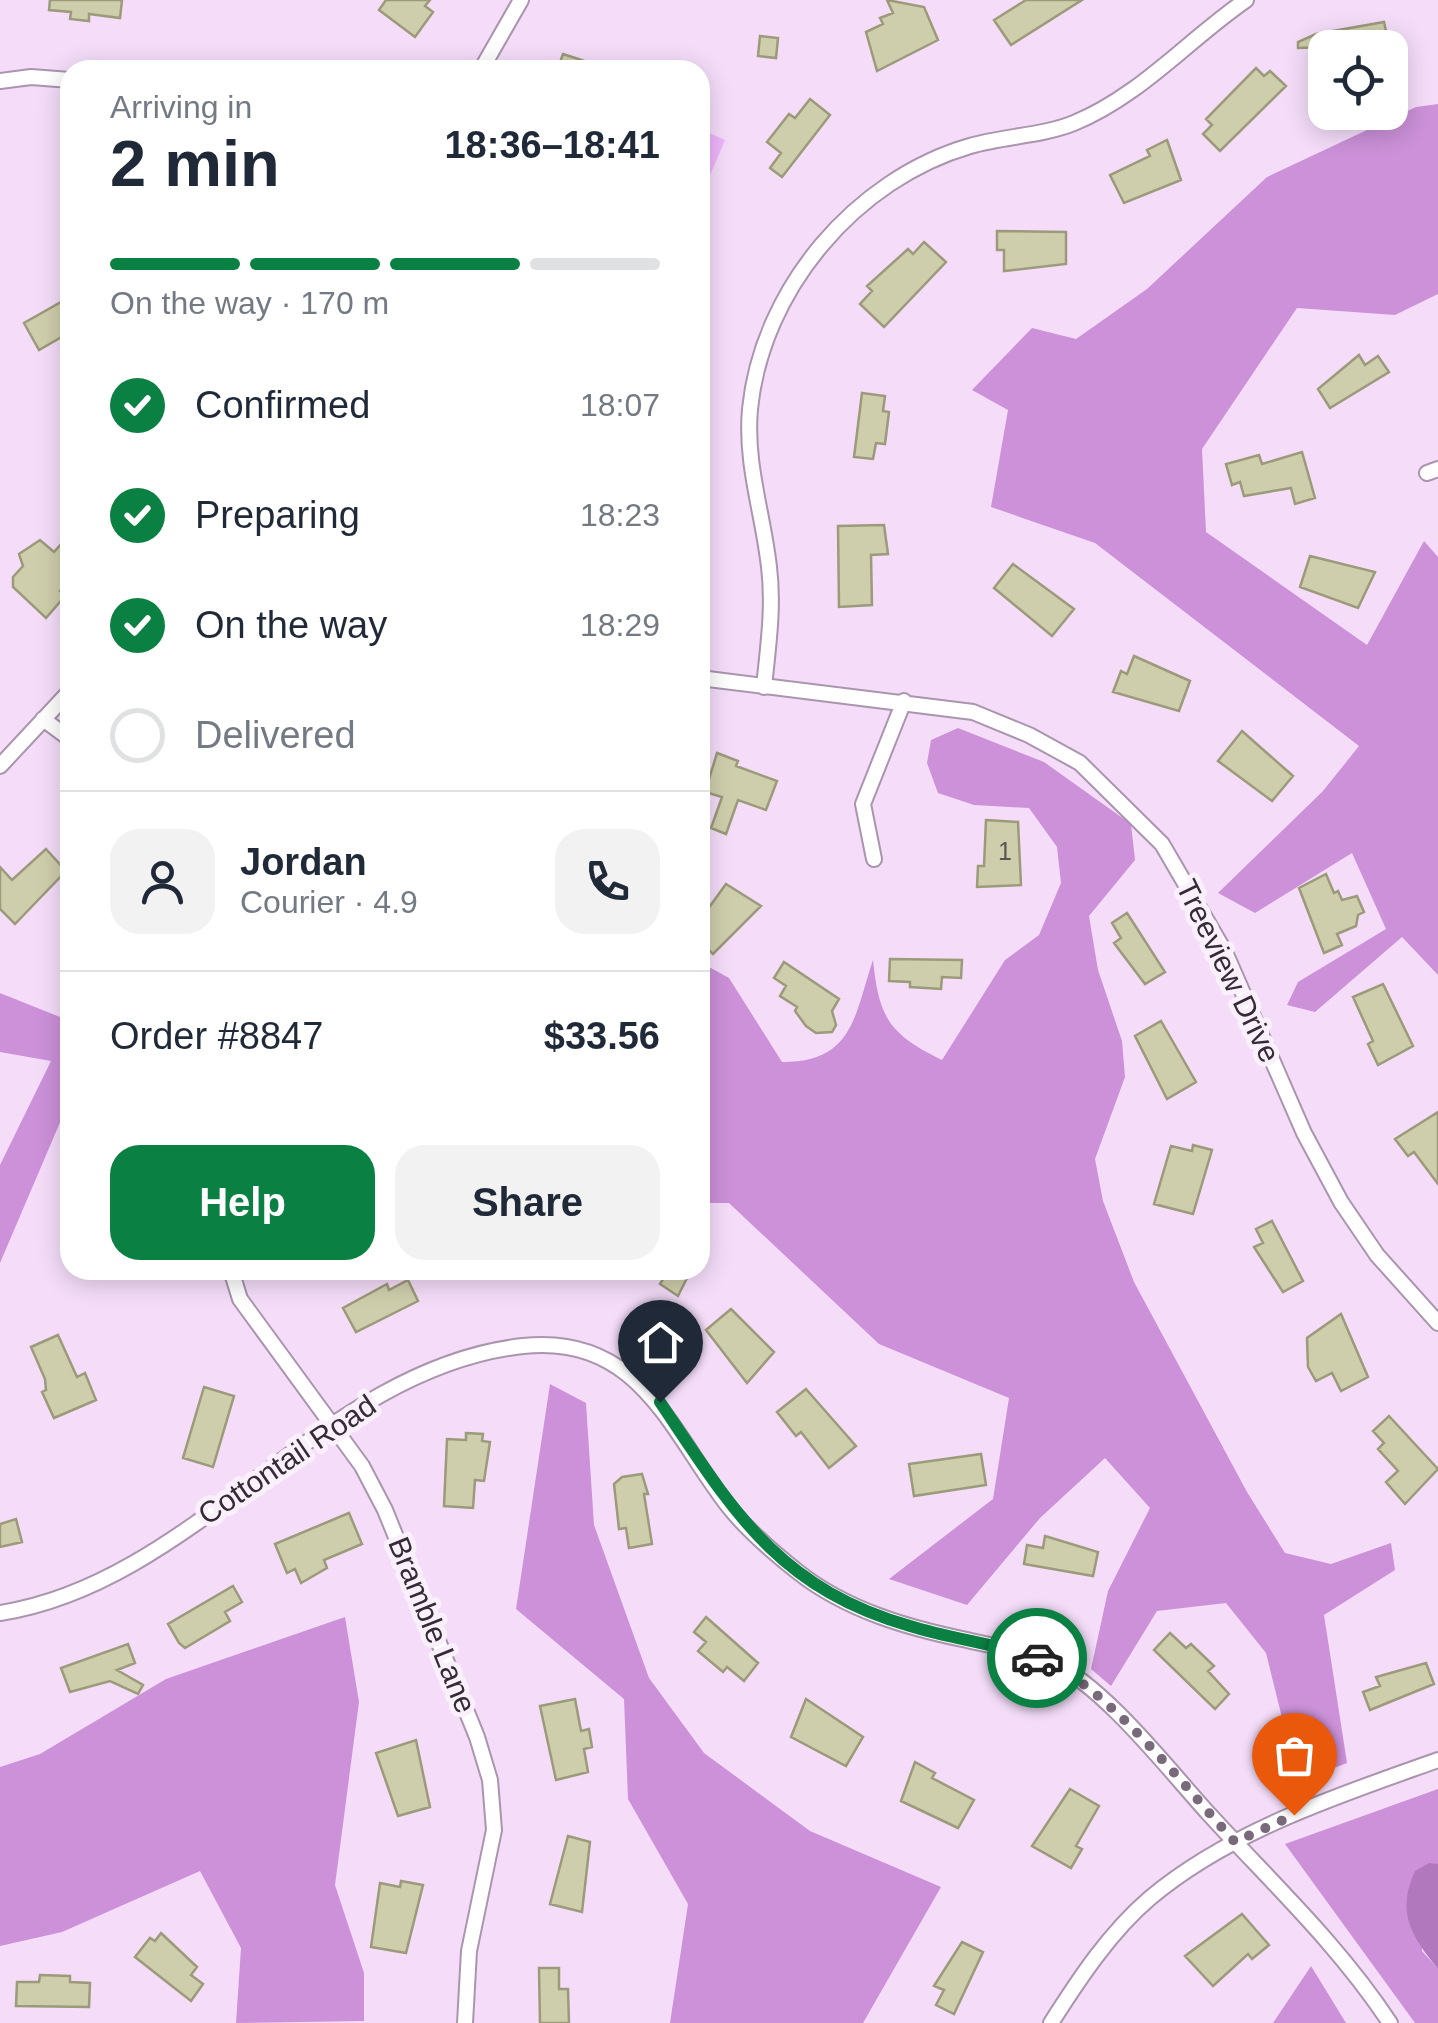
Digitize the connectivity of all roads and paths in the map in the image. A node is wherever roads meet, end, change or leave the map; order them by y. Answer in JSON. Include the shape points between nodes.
{"nodes":[{"id":1,"x":520,"y":0,"type":"edge"},
{"id":2,"x":1246,"y":0,"type":"edge"},
{"id":3,"x":487,"y":60,"type":"edge"},
{"id":4,"x":60,"y":79,"type":"edge"},
{"id":5,"x":0,"y":81,"type":"edge"},
{"id":6,"x":710,"y":679,"type":"edge"},
{"id":7,"x":764,"y":687,"type":"junction"},
{"id":8,"x":60,"y":701,"type":"edge"},
{"id":9,"x":904,"y":701,"type":"junction"},
{"id":10,"x":43,"y":719,"type":"junction"},
{"id":11,"x":60,"y":732,"type":"edge"},
{"id":12,"x":0,"y":766,"type":"edge"},
{"id":13,"x":874,"y":859,"type":"dead end"},
{"id":14,"x":233,"y":1280,"type":"edge"},
{"id":15,"x":1438,"y":1322,"type":"edge"},
{"id":16,"x":332,"y":1425,"type":"junction"},
{"id":17,"x":0,"y":1613,"type":"edge"},
{"id":18,"x":1438,"y":1760,"type":"edge"},
{"id":19,"x":1235,"y":1842,"type":"junction"},
{"id":20,"x":465,"y":2023,"type":"edge"},
{"id":21,"x":1051,"y":2023,"type":"edge"},
{"id":22,"x":1390,"y":2023,"type":"edge"}],
"edges":[{"from":1,"to":3,"type":"street"},
{"from":2,"to":7,"type":"street","via":[[1145,82],[1073,123],[970,146],[873,191],[842,219],[801,276],[763,354],[750,407],[749,452],[772,600]]},
{"from":4,"to":5,"type":"street"},
{"from":6,"to":7,"type":"street","name":"Treeview Drive"},
{"from":7,"to":9,"type":"street","name":"Treeview Drive"},
{"from":8,"to":10,"type":"street"},
{"from":9,"to":13,"type":"street","via":[[863,804]]},
{"from":9,"to":15,"type":"street","name":"Treeview Drive","via":[[973,712],[1080,763],[1162,844],[1225,952],[1341,1202],[1377,1255]]},
{"from":10,"to":11,"type":"street"},
{"from":10,"to":12,"type":"street"},
{"from":14,"to":16,"type":"street","name":"Bramble Lane","via":[[240,1299]]},
{"from":16,"to":17,"type":"street","name":"Cottontail Road","via":[[163,1545],[94,1582]]},
{"from":16,"to":19,"type":"street","name":"Cottontail Road","via":[[454,1363],[524,1346],[574,1349],[621,1368],[660,1402],[728,1506],[803,1576],[854,1606],[908,1626],[1054,1663],[1139,1737]]},
{"from":16,"to":20,"type":"street","name":"Bramble Lane","via":[[385,1510],[490,1780],[494,1830],[469,1951]]},
{"from":18,"to":19,"type":"street"},
{"from":19,"to":21,"type":"street","via":[[1151,1898],[1108,1942]]},
{"from":19,"to":22,"type":"street","name":"Cottontail Road","via":[[1360,1976]]}]}
